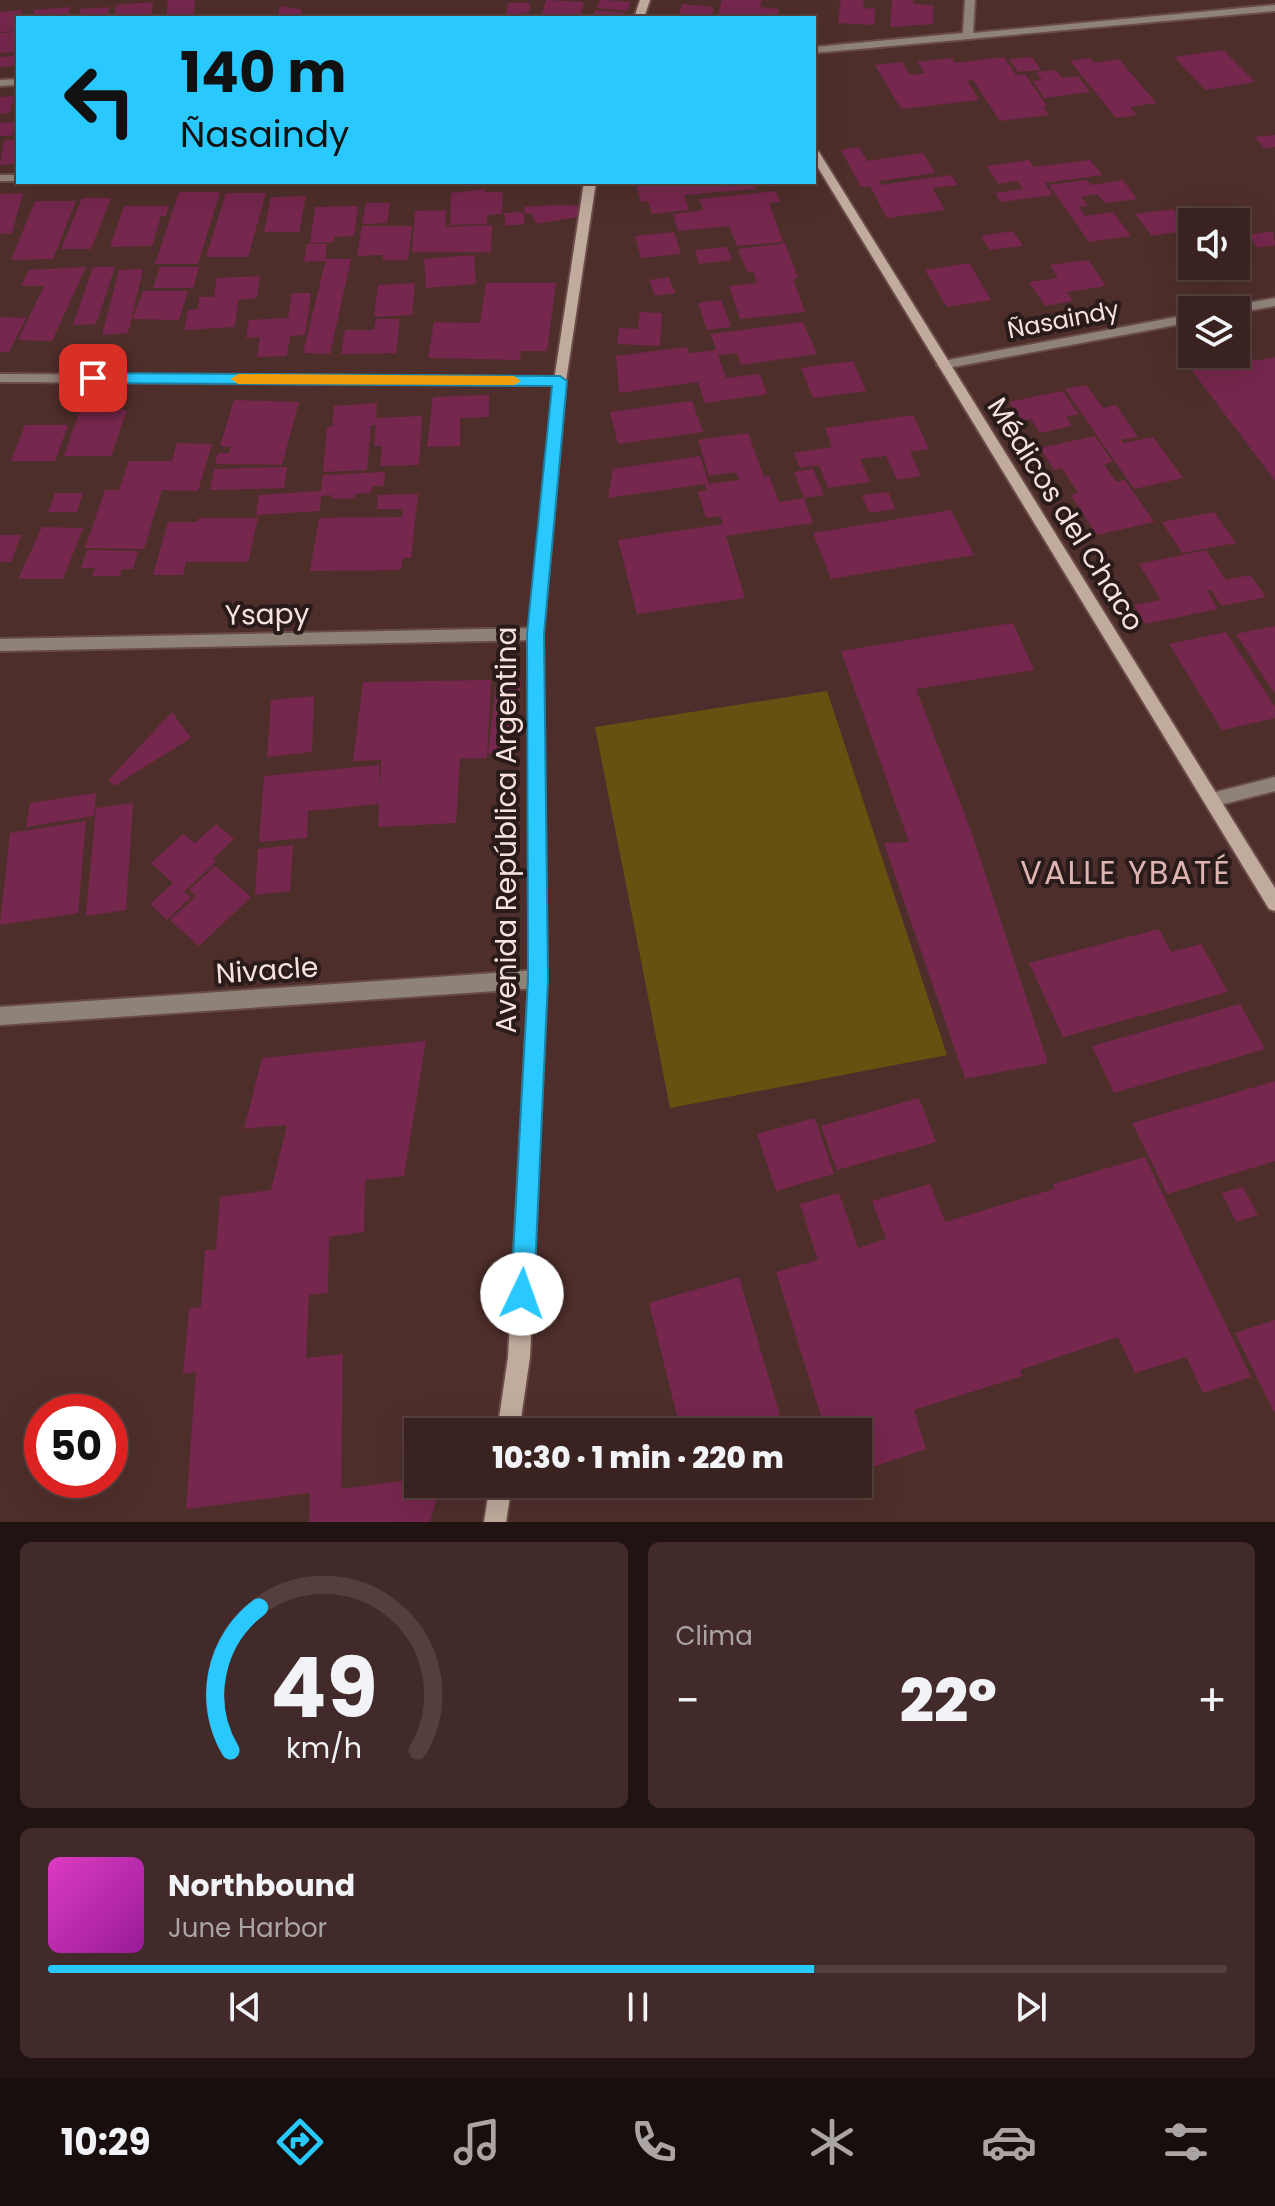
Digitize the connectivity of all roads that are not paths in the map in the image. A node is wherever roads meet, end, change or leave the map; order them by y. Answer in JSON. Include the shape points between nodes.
{"nodes":[{"id":1,"x":970,"y":0,"type":"edge"},
{"id":2,"x":1275,"y":8,"type":"edge"},
{"id":3,"x":968,"y":36,"type":"junction"},
{"id":4,"x":816,"y":50,"type":"edge"},
{"id":5,"x":816,"y":155,"type":"edge"},
{"id":6,"x":590,"y":184,"type":"edge"},
{"id":7,"x":1275,"y":302,"type":"edge"},
{"id":8,"x":1250,"y":307,"type":"edge"},
{"id":9,"x":1178,"y":321,"type":"edge"},
{"id":10,"x":943,"y":365,"type":"junction"},
{"id":11,"x":0,"y":378,"type":"edge"},
{"id":12,"x":560,"y":381,"type":"junction"},
{"id":13,"x":536,"y":634,"type":"junction"},
{"id":14,"x":0,"y":645,"type":"edge"},
{"id":15,"x":1275,"y":784,"type":"edge"},
{"id":16,"x":1212,"y":800,"type":"junction"},
{"id":17,"x":1275,"y":903,"type":"edge"},
{"id":18,"x":538,"y":979,"type":"junction"},
{"id":19,"x":0,"y":1016,"type":"edge"},
{"id":20,"x":510,"y":1418,"type":"edge"},
{"id":21,"x":499,"y":1498,"type":"edge"},
{"id":22,"x":495,"y":1522,"type":"edge"}],
"edges":[{"from":1,"to":3,"type":"street"},
{"from":2,"to":3,"type":"street"},
{"from":3,"to":4,"type":"street"},
{"from":5,"to":10,"type":"main road","name":"Médicos del Chaco"},
{"from":6,"to":12,"type":"main road","name":"Avenida República Argentina"},
{"from":7,"to":8,"type":"street"},
{"from":9,"to":10,"type":"street","name":"Ñasaindy"},
{"from":10,"to":16,"type":"main road","name":"Médicos del Chaco"},
{"from":11,"to":12,"type":"street"},
{"from":12,"to":13,"type":"main road","name":"Avenida República Argentina"},
{"from":13,"to":14,"type":"street","name":"Ysapy"},
{"from":13,"to":18,"type":"main road","name":"Avenida República Argentina"},
{"from":15,"to":16,"type":"street"},
{"from":16,"to":17,"type":"main road","name":"Médicos del Chaco"},
{"from":18,"to":19,"type":"street","name":"Nivacle"},
{"from":18,"to":20,"type":"main road","name":"Avenida República Argentina","via":[[519,1357]]},
{"from":21,"to":22,"type":"main road"}]}
